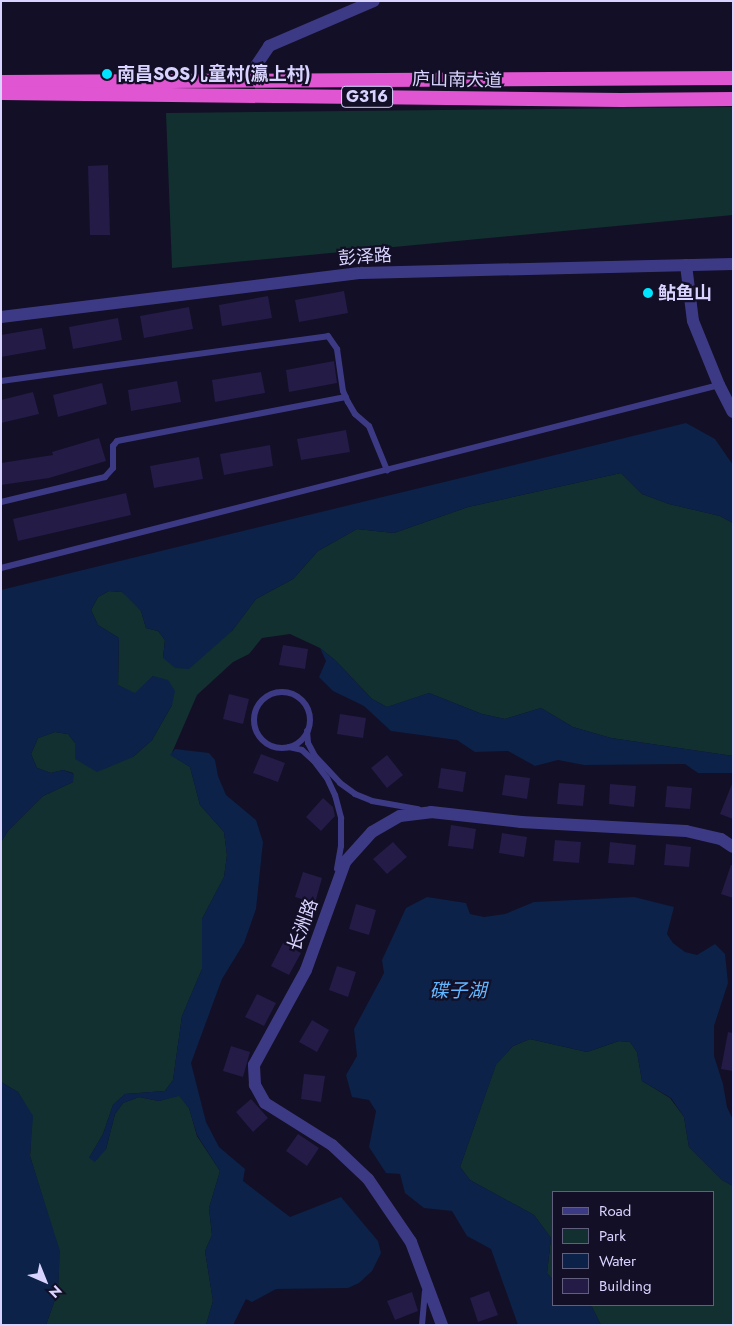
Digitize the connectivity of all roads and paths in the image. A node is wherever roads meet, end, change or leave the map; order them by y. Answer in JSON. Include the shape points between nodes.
{"nodes":[{"id":1,"x":374,"y":1,"type":"edge"},
{"id":2,"x":733,"y":78,"type":"edge"},
{"id":3,"x":247,"y":79,"type":"junction"},
{"id":4,"x":1,"y":82,"type":"edge"},
{"id":5,"x":1,"y":93,"type":"edge"},
{"id":6,"x":733,"y":100,"type":"edge"},
{"id":7,"x":733,"y":264,"type":"edge"},
{"id":8,"x":686,"y":265,"type":"junction"},
{"id":9,"x":1,"y":317,"type":"edge"},
{"id":10,"x":1,"y":381,"type":"edge"},
{"id":11,"x":718,"y":385,"type":"junction"},
{"id":12,"x":346,"y":397,"type":"junction"},
{"id":13,"x":733,"y":412,"type":"edge"},
{"id":14,"x":387,"y":470,"type":"junction"},
{"id":15,"x":1,"y":502,"type":"edge"},
{"id":16,"x":1,"y":568,"type":"edge"},
{"id":17,"x":307,"y":731,"type":"junction"},
{"id":18,"x":289,"y":747,"type":"junction"},
{"id":19,"x":431,"y":812,"type":"junction"},
{"id":20,"x":733,"y":847,"type":"edge"},
{"id":21,"x":334,"y":893,"type":"junction"},
{"id":22,"x":426,"y":1278,"type":"junction"},
{"id":23,"x":422,"y":1325,"type":"edge"},
{"id":24,"x":442,"y":1325,"type":"edge"}],
"edges":[{"from":1,"to":3,"type":"street","via":[[269,46]]},
{"from":2,"to":3,"type":"highway","name":"庐山南大道","number":"G316"},
{"from":3,"to":4,"type":"highway","name":"庐山南大道","number":"G316"},
{"from":5,"to":6,"type":"highway","name":"庐山南大道","number":"G316"},
{"from":7,"to":8,"type":"street","name":"彭泽路"},
{"from":8,"to":9,"type":"street","name":"彭泽路","via":[[361,273]]},
{"from":8,"to":11,"type":"street","via":[[694,321]]},
{"from":10,"to":12,"type":"lane","via":[[328,336],[337,349]]},
{"from":11,"to":13,"type":"street"},
{"from":11,"to":14,"type":"lane"},
{"from":12,"to":14,"type":"lane","via":[[355,414],[369,426]]},
{"from":12,"to":15,"type":"lane","via":[[117,440],[113,468],[105,477]]},
{"from":14,"to":16,"type":"lane"},
{"from":17,"to":18,"type":"lane","via":[[303,739]]},
{"from":17,"to":18,"type":"lane","via":[[310,719],[300,698],[284,692],[271,694],[261,702],[255,714],[255,729],[263,741],[272,746]]},
{"from":17,"to":19,"type":"lane","via":[[308,743],[315,756],[354,794],[372,801]]},
{"from":18,"to":21,"type":"lane","via":[[302,750],[314,761],[335,795],[341,818],[341,846]]},
{"from":19,"to":20,"type":"street","name":"长洲路","via":[[521,822],[686,832],[721,839]]},
{"from":19,"to":21,"type":"street","name":"长洲路","via":[[400,816],[372,832],[345,862]]},
{"from":21,"to":22,"type":"street","name":"长洲路","via":[[306,970],[254,1065],[255,1086],[265,1103],[332,1145],[368,1180],[411,1242]]},
{"from":22,"to":23,"type":"lane"},
{"from":22,"to":24,"type":"street","name":"长洲路"}]}
